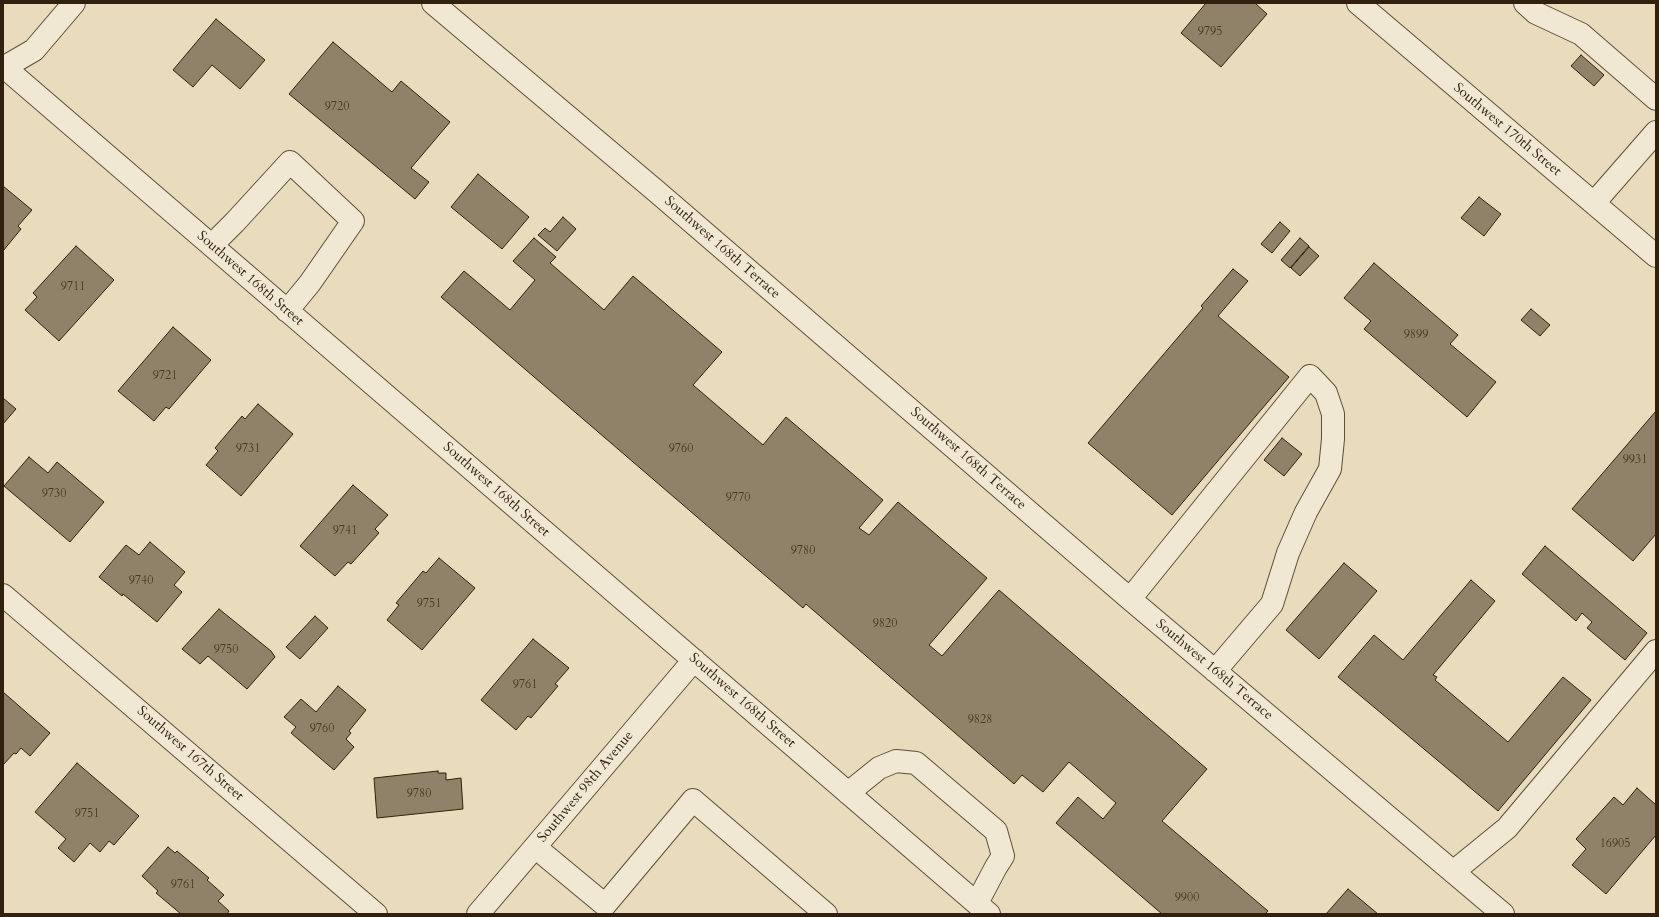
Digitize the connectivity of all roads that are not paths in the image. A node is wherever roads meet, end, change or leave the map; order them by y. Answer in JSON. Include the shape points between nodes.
{"nodes":[{"id":1,"x":74,"y":3,"type":"edge"},
{"id":2,"x":433,"y":3,"type":"edge"},
{"id":3,"x":1358,"y":3,"type":"edge"},
{"id":4,"x":1525,"y":3,"type":"edge"},
{"id":5,"x":3,"y":67,"type":"edge"},
{"id":6,"x":1656,"y":99,"type":"edge"},
{"id":7,"x":1656,"y":132,"type":"edge"},
{"id":8,"x":1594,"y":204,"type":"junction"},
{"id":9,"x":212,"y":245,"type":"junction"},
{"id":10,"x":1656,"y":256,"type":"edge"},
{"id":11,"x":287,"y":310,"type":"junction"},
{"id":12,"x":3,"y":595,"type":"edge"},
{"id":13,"x":1130,"y":598,"type":"junction"},
{"id":14,"x":1656,"y":651,"type":"edge"},
{"id":15,"x":694,"y":660,"type":"junction"},
{"id":16,"x":1215,"y":671,"type":"junction"},
{"id":17,"x":848,"y":793,"type":"junction"},
{"id":18,"x":535,"y":847,"type":"junction"},
{"id":19,"x":1453,"y":872,"type":"junction"},
{"id":20,"x":983,"y":909,"type":"edge"},
{"id":21,"x":376,"y":914,"type":"edge"},
{"id":22,"x":478,"y":914,"type":"edge"},
{"id":23,"x":826,"y":914,"type":"edge"},
{"id":24,"x":1504,"y":914,"type":"edge"}],
"edges":[{"from":1,"to":5,"type":"street","via":[[34,50]]},
{"from":2,"to":13,"type":"street","name":"Southwest 168th Terrace"},
{"from":3,"to":8,"type":"street","name":"Southwest 170th Street"},
{"from":4,"to":6,"type":"street","via":[[1536,13],[1581,34]]},
{"from":5,"to":9,"type":"street","name":"Southwest 168th Street"},
{"from":7,"to":8,"type":"street"},
{"from":8,"to":10,"type":"street","name":"Southwest 170th Street"},
{"from":9,"to":11,"type":"street","name":"Southwest 168th Street"},
{"from":9,"to":11,"type":"street","via":[[290,162],[354,221],[310,283]]},
{"from":11,"to":15,"type":"street","name":"Southwest 168th Street"},
{"from":12,"to":21,"type":"street","name":"Southwest 167th Street"},
{"from":13,"to":16,"type":"street","name":"Southwest 168th Terrace"},
{"from":13,"to":16,"type":"street","via":[[1310,376],[1326,393],[1333,414],[1330,469],[1306,512],[1288,553],[1272,604]]},
{"from":14,"to":19,"type":"street","via":[[1507,828]]},
{"from":15,"to":17,"type":"street","name":"Southwest 168th Street"},
{"from":15,"to":18,"type":"street","name":"Southwest 98th Avenue"},
{"from":16,"to":19,"type":"street","name":"Southwest 168th Terrace"},
{"from":17,"to":20,"type":"street","name":"Southwest 168th Street"},
{"from":17,"to":20,"type":"street","via":[[879,768],[896,761],[916,763],[996,831],[1003,856],[996,867]]},
{"from":18,"to":22,"type":"street","name":"Southwest 98th Avenue"},
{"from":18,"to":23,"type":"street","via":[[605,904],[693,800]]},
{"from":19,"to":24,"type":"street","name":"Southwest 168th Terrace"}]}
